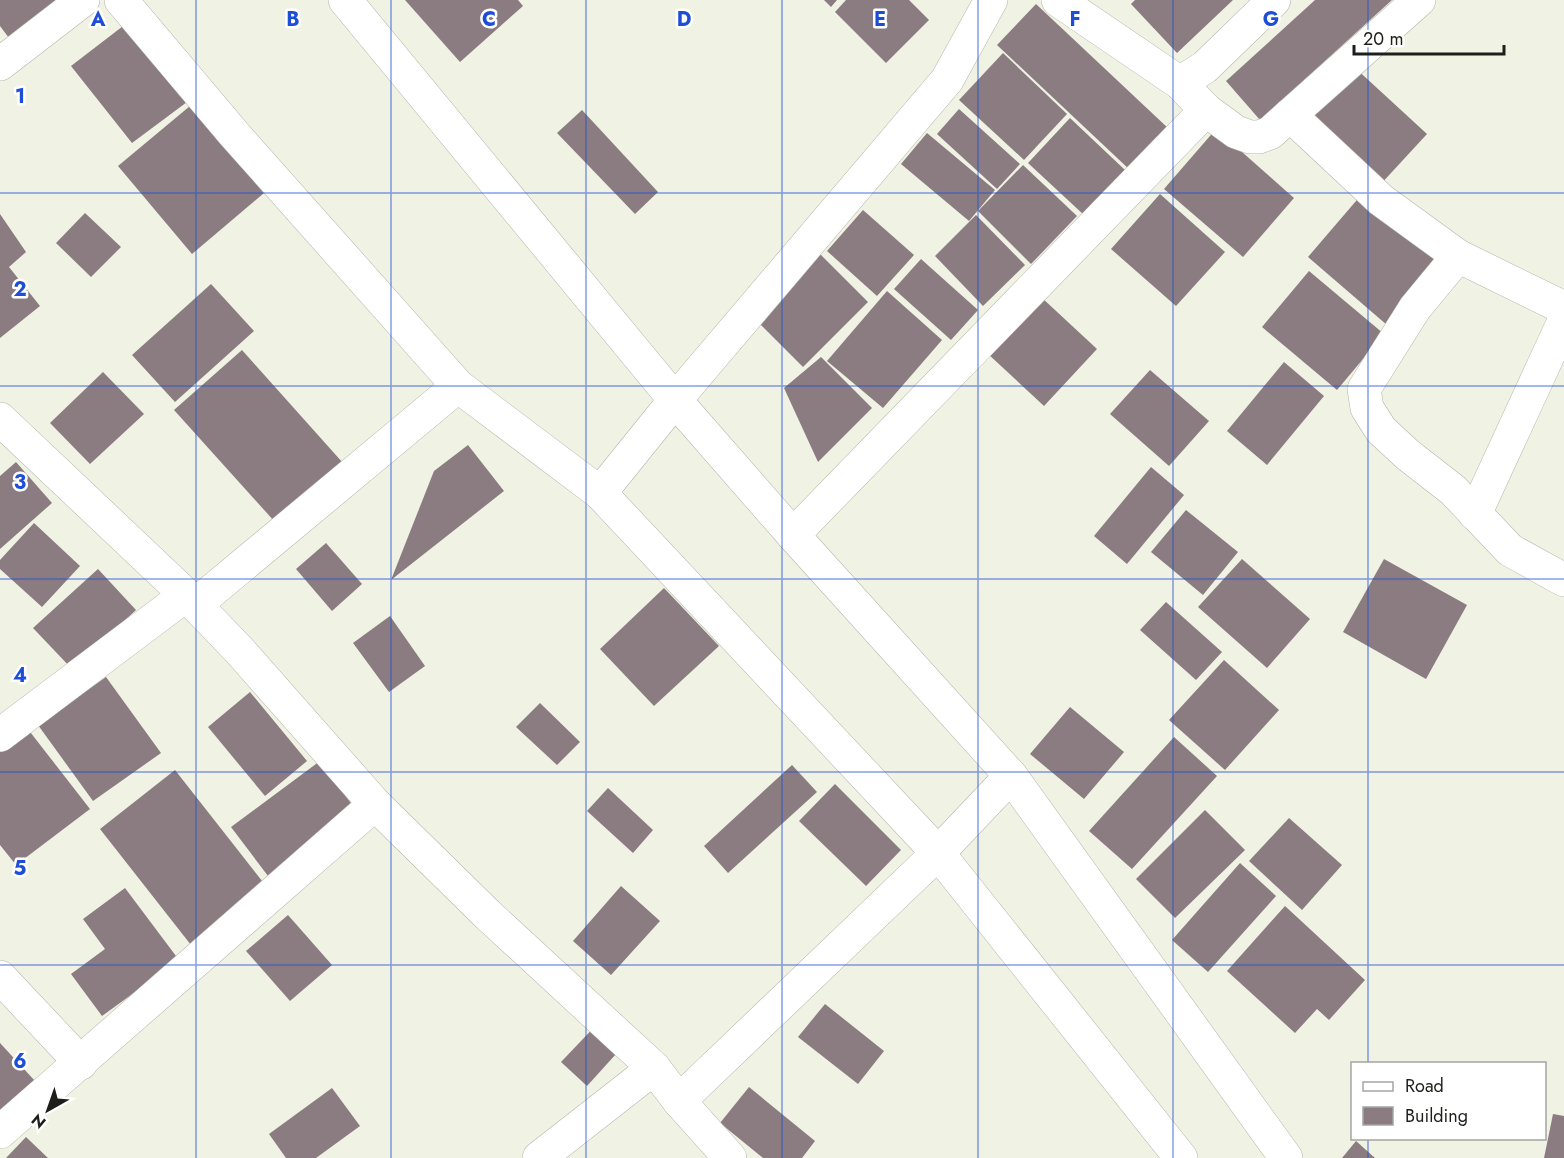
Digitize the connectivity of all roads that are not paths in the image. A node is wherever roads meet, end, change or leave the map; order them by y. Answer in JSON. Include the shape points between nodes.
{"nodes":[{"id":1,"x":83,"y":0,"type":"edge"},
{"id":2,"x":121,"y":0,"type":"edge"},
{"id":3,"x":345,"y":0,"type":"edge"},
{"id":4,"x":990,"y":0,"type":"edge"},
{"id":5,"x":1058,"y":0,"type":"edge"},
{"id":6,"x":1274,"y":0,"type":"edge"},
{"id":7,"x":1419,"y":0,"type":"edge"},
{"id":8,"x":0,"y":64,"type":"edge"},
{"id":9,"x":1180,"y":83,"type":"junction"},
{"id":10,"x":1206,"y":110,"type":"junction"},
{"id":11,"x":1290,"y":115,"type":"junction"},
{"id":12,"x":1458,"y":256,"type":"junction"},
{"id":13,"x":1564,"y":308,"type":"edge"},
{"id":14,"x":1564,"y":321,"type":"edge"},
{"id":15,"x":458,"y":386,"type":"junction"},
{"id":16,"x":675,"y":400,"type":"junction"},
{"id":17,"x":0,"y":419,"type":"edge"},
{"id":18,"x":600,"y":493,"type":"junction"},
{"id":19,"x":1475,"y":514,"type":"junction"},
{"id":20,"x":793,"y":535,"type":"junction"},
{"id":21,"x":1564,"y":580,"type":"edge"},
{"id":22,"x":190,"y":600,"type":"junction"},
{"id":23,"x":2,"y":730,"type":"edge"},
{"id":24,"x":1011,"y":776,"type":"junction"},
{"id":25,"x":375,"y":804,"type":"junction"},
{"id":26,"x":938,"y":852,"type":"junction"},
{"id":27,"x":0,"y":977,"type":"edge"},
{"id":28,"x":81,"y":1063,"type":"junction"},
{"id":29,"x":654,"y":1068,"type":"junction"},
{"id":30,"x":679,"y":1101,"type":"junction"},
{"id":31,"x":0,"y":1132,"type":"edge"},
{"id":32,"x":539,"y":1158,"type":"edge"},
{"id":33,"x":730,"y":1158,"type":"edge"},
{"id":34,"x":1181,"y":1158,"type":"edge"},
{"id":35,"x":1286,"y":1158,"type":"edge"}],
"edges":[{"from":1,"to":8,"type":"street"},
{"from":2,"to":15,"type":"street","via":[[234,134]]},
{"from":3,"to":16,"type":"street"},
{"from":4,"to":16,"type":"street","via":[[947,80]]},
{"from":5,"to":9,"type":"street"},
{"from":6,"to":9,"type":"street","via":[[1204,67]]},
{"from":7,"to":11,"type":"street"},
{"from":9,"to":10,"type":"street"},
{"from":10,"to":11,"type":"street","via":[[1218,121],[1250,137],[1270,133]]},
{"from":10,"to":20,"type":"street"},
{"from":11,"to":12,"type":"street","via":[[1381,200]]},
{"from":12,"to":13,"type":"street"},
{"from":12,"to":19,"type":"street","via":[[1415,308],[1364,389],[1367,408],[1381,430],[1453,490]]},
{"from":14,"to":19,"type":"street"},
{"from":15,"to":18,"type":"street"},
{"from":15,"to":22,"type":"street"},
{"from":16,"to":18,"type":"street"},
{"from":16,"to":20,"type":"street"},
{"from":17,"to":22,"type":"street"},
{"from":18,"to":26,"type":"street"},
{"from":19,"to":21,"type":"street","via":[[1510,550]]},
{"from":20,"to":24,"type":"street"},
{"from":22,"to":23,"type":"street"},
{"from":22,"to":25,"type":"street"},
{"from":24,"to":26,"type":"street"},
{"from":24,"to":35,"type":"street"},
{"from":25,"to":28,"type":"street"},
{"from":25,"to":29,"type":"street"},
{"from":26,"to":30,"type":"street"},
{"from":26,"to":34,"type":"street"},
{"from":27,"to":28,"type":"street"},
{"from":28,"to":31,"type":"street"},
{"from":29,"to":30,"type":"street"},
{"from":29,"to":32,"type":"street"},
{"from":30,"to":33,"type":"street"}]}
